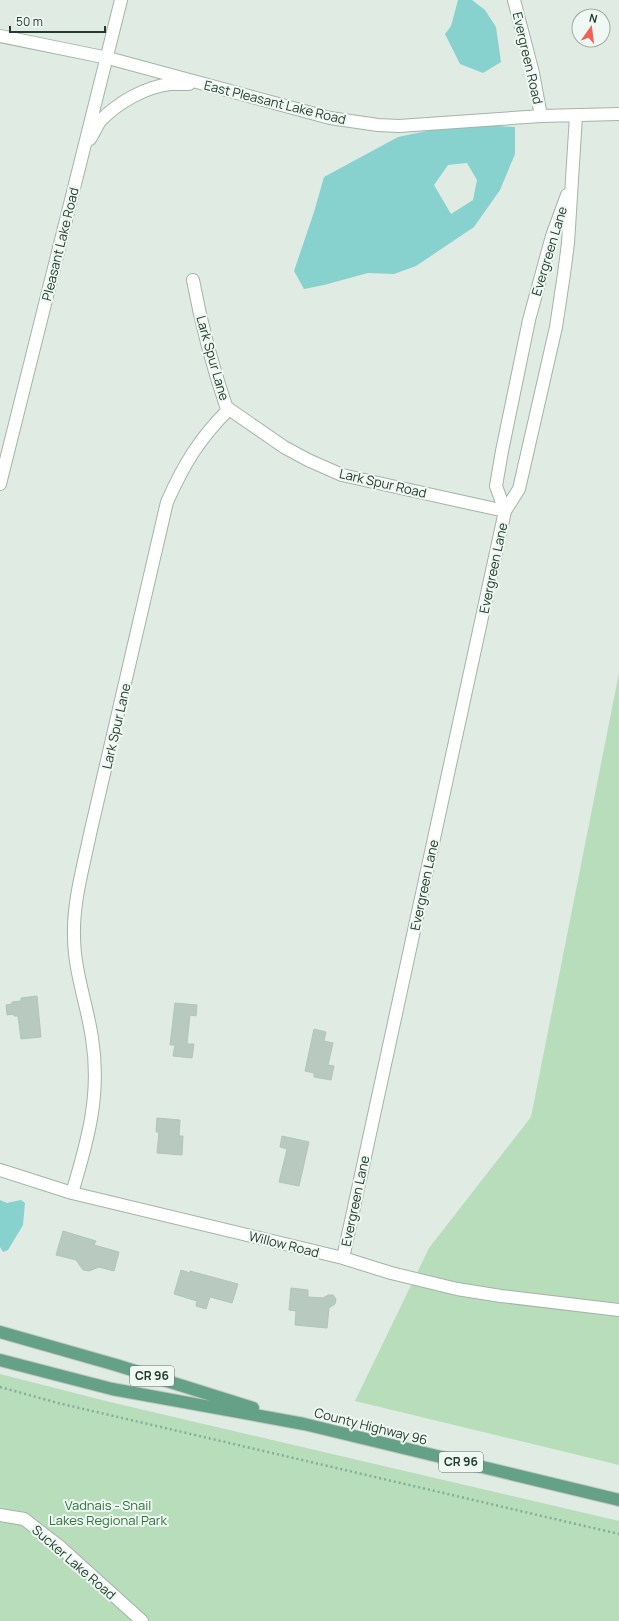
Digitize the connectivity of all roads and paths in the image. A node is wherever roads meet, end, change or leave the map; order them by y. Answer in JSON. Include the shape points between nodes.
{"nodes":[{"id":1,"x":514,"y":0,"type":"edge"},
{"id":2,"x":120,"y":2,"type":"edge"},
{"id":3,"x":0,"y":36,"type":"edge"},
{"id":4,"x":108,"y":58,"type":"junction"},
{"id":5,"x":205,"y":84,"type":"junction"},
{"id":6,"x":619,"y":114,"type":"edge"},
{"id":7,"x":541,"y":116,"type":"junction"},
{"id":8,"x":576,"y":116,"type":"junction"},
{"id":9,"x":82,"y":154,"type":"junction"},
{"id":10,"x":572,"y":180,"type":"junction"},
{"id":11,"x":193,"y":280,"type":"dead end"},
{"id":12,"x":229,"y":409,"type":"junction"},
{"id":13,"x":0,"y":484,"type":"edge"},
{"id":14,"x":505,"y":511,"type":"junction"},
{"id":15,"x":0,"y":1170,"type":"edge"},
{"id":16,"x":72,"y":1193,"type":"junction"},
{"id":17,"x":343,"y":1258,"type":"junction"},
{"id":18,"x":619,"y":1310,"type":"edge"},
{"id":19,"x":0,"y":1332,"type":"edge"},
{"id":20,"x":0,"y":1360,"type":"edge"},
{"id":21,"x":0,"y":1387,"type":"edge"},
{"id":22,"x":304,"y":1424,"type":"junction"},
{"id":23,"x":619,"y":1500,"type":"edge"},
{"id":24,"x":0,"y":1515,"type":"edge"},
{"id":25,"x":619,"y":1534,"type":"edge"},
{"id":26,"x":142,"y":1621,"type":"edge"}],
"edges":[{"from":1,"to":7,"type":"street","name":"Evergreen Road"},
{"from":2,"to":4,"type":"street","name":"Pleasant Lake Road"},
{"from":3,"to":4,"type":"street","name":"East Pleasant Lake Road"},
{"from":4,"to":5,"type":"street","name":"East Pleasant Lake Road"},
{"from":4,"to":9,"type":"street","name":"Pleasant Lake Road"},
{"from":5,"to":7,"type":"street","name":"East Pleasant Lake Road","via":[[330,118],[378,125],[399,126]]},
{"from":5,"to":9,"type":"street","via":[[170,84],[134,96],[100,121]]},
{"from":6,"to":8,"type":"street","name":"East Pleasant Lake Road"},
{"from":7,"to":8,"type":"street","name":"East Pleasant Lake Road"},
{"from":8,"to":10,"type":"street","name":"Evergreen Lane"},
{"from":9,"to":13,"type":"street","name":"Pleasant Lake Road"},
{"from":10,"to":14,"type":"street","name":"Evergreen Lane","via":[[568,243],[556,327],[519,489]]},
{"from":10,"to":14,"type":"street","name":"Evergreen Lane","via":[[529,320],[511,404],[496,486]]},
{"from":11,"to":12,"type":"street","name":"Lark Spur Lane","via":[[212,364]]},
{"from":12,"to":14,"type":"street","name":"Lark Spur Road","via":[[284,448],[342,475]]},
{"from":12,"to":16,"type":"street","name":"Lark Spur Lane","via":[[193,450],[167,502],[80,881],[75,909],[75,962],[93,1039],[95,1084],[89,1135]]},
{"from":14,"to":17,"type":"street","name":"Evergreen Lane"},
{"from":15,"to":16,"type":"street","name":"Willow Road"},
{"from":16,"to":17,"type":"street","name":"Willow Road"},
{"from":17,"to":18,"type":"street","name":"Willow Road","via":[[391,1273],[457,1288],[501,1296]]},
{"from":19,"to":22,"type":"main road","name":"County Highway 96","number":"CR 96","via":[[116,1365]]},
{"from":20,"to":22,"type":"main road","name":"County Highway 96","number":"CR 96","via":[[112,1389]]},
{"from":21,"to":25,"type":"path","via":[[58,1403]]},
{"from":22,"to":23,"type":"main road","name":"County Highway 96","number":"CR 96"},
{"from":24,"to":26,"type":"street","name":"Sucker Lake Road","via":[[24,1519]]}]}
